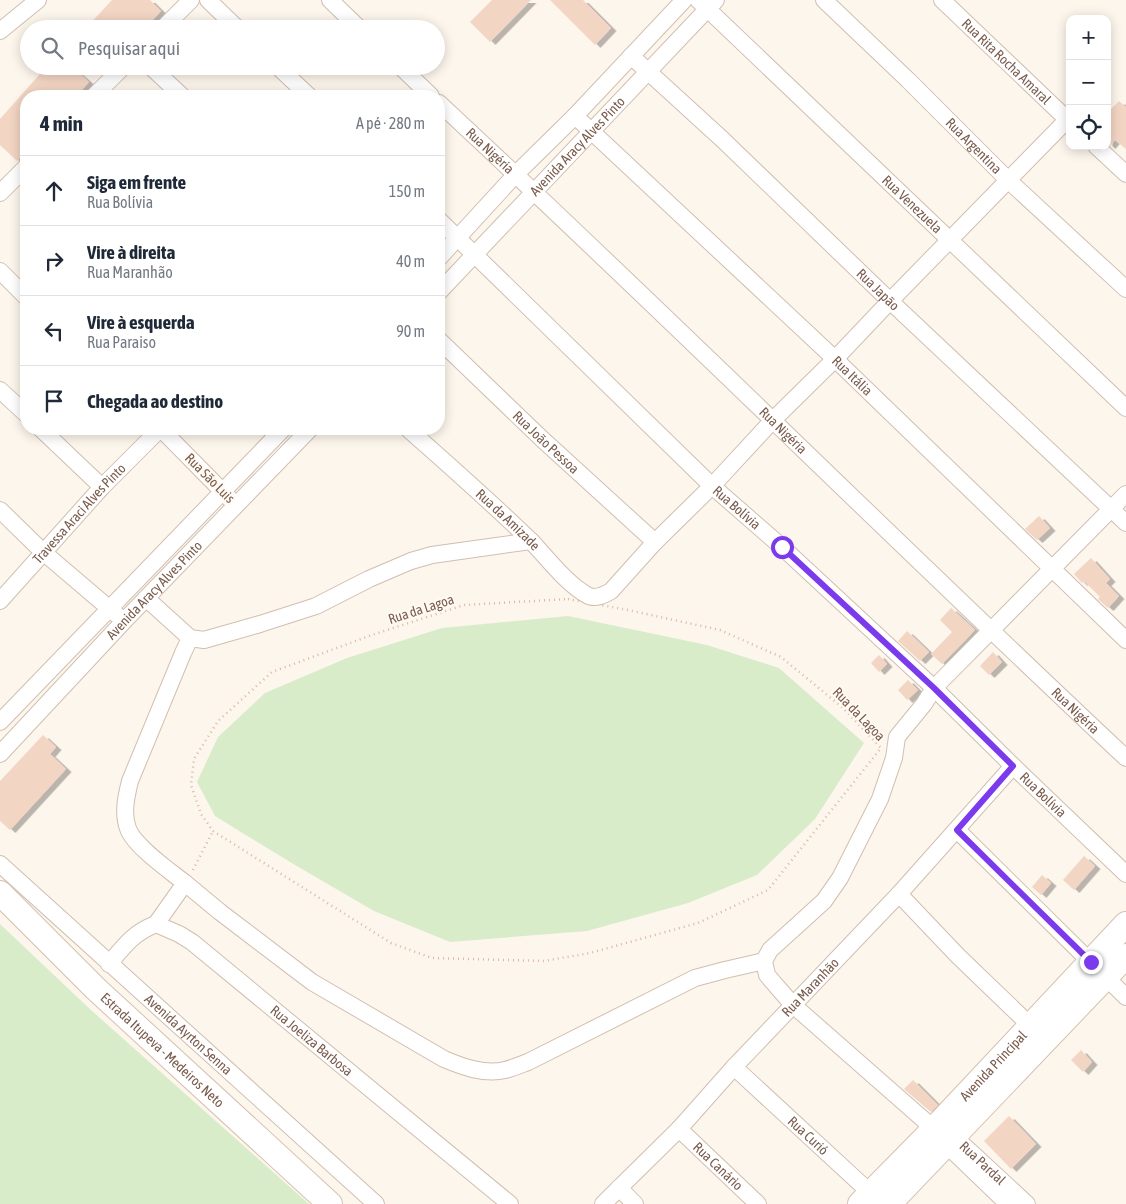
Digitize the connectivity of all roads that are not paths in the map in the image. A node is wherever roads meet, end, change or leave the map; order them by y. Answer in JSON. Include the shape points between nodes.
{"nodes":[{"id":1,"x":38,"y":0,"type":"edge"},
{"id":2,"x":191,"y":0,"type":"edge"},
{"id":3,"x":208,"y":0,"type":"edge"},
{"id":4,"x":330,"y":0,"type":"edge"},
{"id":5,"x":684,"y":0,"type":"edge"},
{"id":6,"x":824,"y":0,"type":"edge"},
{"id":7,"x":942,"y":0,"type":"edge"},
{"id":8,"x":707,"y":3,"type":"edge"},
{"id":9,"x":171,"y":20,"type":"edge"},
{"id":10,"x":229,"y":20,"type":"edge"},
{"id":11,"x":351,"y":20,"type":"edge"},
{"id":12,"x":0,"y":31,"type":"edge"},
{"id":13,"x":631,"y":56,"type":"junction"},
{"id":14,"x":648,"y":72,"type":"junction"},
{"id":15,"x":115,"y":75,"type":"edge"},
{"id":16,"x":160,"y":75,"type":"edge"},
{"id":17,"x":287,"y":75,"type":"edge"},
{"id":18,"x":410,"y":75,"type":"edge"},
{"id":19,"x":100,"y":90,"type":"edge"},
{"id":20,"x":176,"y":90,"type":"edge"},
{"id":21,"x":303,"y":90,"type":"edge"},
{"id":22,"x":426,"y":90,"type":"edge"},
{"id":23,"x":445,"y":109,"type":"edge"},
{"id":24,"x":575,"y":116,"type":"junction"},
{"id":25,"x":1066,"y":119,"type":"edge"},
{"id":26,"x":1066,"y":123,"type":"edge"},
{"id":27,"x":592,"y":132,"type":"junction"},
{"id":28,"x":1100,"y":150,"type":"edge"},
{"id":29,"x":516,"y":174,"type":"junction"},
{"id":30,"x":1126,"y":174,"type":"edge"},
{"id":31,"x":20,"y":176,"type":"edge"},
{"id":32,"x":1009,"y":181,"type":"junction"},
{"id":33,"x":534,"y":191,"type":"junction"},
{"id":34,"x":0,"y":193,"type":"edge"},
{"id":35,"x":445,"y":226,"type":"edge"},
{"id":36,"x":458,"y":238,"type":"junction"},
{"id":37,"x":950,"y":239,"type":"junction"},
{"id":38,"x":445,"y":252,"type":"edge"},
{"id":39,"x":473,"y":254,"type":"junction"},
{"id":40,"x":0,"y":271,"type":"edge"},
{"id":41,"x":445,"y":285,"type":"edge"},
{"id":42,"x":1126,"y":290,"type":"edge"},
{"id":43,"x":20,"y":291,"type":"edge"},
{"id":44,"x":890,"y":301,"type":"junction"},
{"id":45,"x":445,"y":346,"type":"edge"},
{"id":46,"x":836,"y":360,"type":"junction"},
{"id":47,"x":0,"y":390,"type":"edge"},
{"id":48,"x":20,"y":408,"type":"edge"},
{"id":49,"x":1126,"y":408,"type":"edge"},
{"id":50,"x":773,"y":420,"type":"junction"},
{"id":51,"x":47,"y":435,"type":"edge"},
{"id":52,"x":155,"y":435,"type":"edge"},
{"id":53,"x":167,"y":435,"type":"edge"},
{"id":54,"x":276,"y":435,"type":"edge"},
{"id":55,"x":288,"y":435,"type":"edge"},
{"id":56,"x":304,"y":435,"type":"edge"},
{"id":57,"x":415,"y":435,"type":"edge"},
{"id":58,"x":296,"y":444,"type":"junction"},
{"id":59,"x":712,"y":486,"type":"junction"},
{"id":60,"x":102,"y":487,"type":"junction"},
{"id":61,"x":222,"y":492,"type":"junction"},
{"id":62,"x":1126,"y":494,"type":"edge"},
{"id":63,"x":237,"y":506,"type":"junction"},
{"id":64,"x":1111,"y":509,"type":"junction"},
{"id":65,"x":0,"y":510,"type":"edge"},
{"id":66,"x":1126,"y":523,"type":"edge"},
{"id":67,"x":531,"y":542,"type":"junction"},
{"id":68,"x":655,"y":542,"type":"junction"},
{"id":69,"x":43,"y":552,"type":"junction"},
{"id":70,"x":1053,"y":568,"type":"junction"},
{"id":71,"x":147,"y":599,"type":"junction"},
{"id":72,"x":0,"y":601,"type":"edge"},
{"id":73,"x":110,"y":609,"type":"junction"},
{"id":74,"x":125,"y":620,"type":"junction"},
{"id":75,"x":990,"y":631,"type":"junction"},
{"id":76,"x":190,"y":638,"type":"junction"},
{"id":77,"x":1126,"y":640,"type":"edge"},
{"id":78,"x":934,"y":688,"type":"junction"},
{"id":79,"x":0,"y":722,"type":"edge"},
{"id":80,"x":1,"y":751,"type":"edge"},
{"id":81,"x":1126,"y":758,"type":"edge"},
{"id":82,"x":1013,"y":766,"type":"junction"},
{"id":83,"x":957,"y":830,"type":"junction"},
{"id":84,"x":0,"y":864,"type":"edge"},
{"id":85,"x":1126,"y":874,"type":"edge"},
{"id":86,"x":185,"y":883,"type":"junction"},
{"id":87,"x":0,"y":892,"type":"edge"},
{"id":88,"x":899,"y":894,"type":"junction"},
{"id":89,"x":156,"y":924,"type":"junction"},
{"id":90,"x":1126,"y":924,"type":"edge"},
{"id":91,"x":1126,"y":956,"type":"edge"},
{"id":92,"x":764,"y":961,"type":"junction"},
{"id":93,"x":109,"y":964,"type":"junction"},
{"id":94,"x":1099,"y":969,"type":"junction"},
{"id":95,"x":1126,"y":996,"type":"edge"},
{"id":96,"x":793,"y":1005,"type":"junction"},
{"id":97,"x":1037,"y":1033,"type":"junction"},
{"id":98,"x":734,"y":1067,"type":"junction"},
{"id":99,"x":679,"y":1129,"type":"junction"},
{"id":100,"x":939,"y":1131,"type":"junction"},
{"id":101,"x":619,"y":1188,"type":"junction"},
{"id":102,"x":875,"y":1201,"type":"edge"},
{"id":103,"x":1020,"y":1203,"type":"edge"},
{"id":104,"x":330,"y":1204,"type":"edge"},
{"id":105,"x":376,"y":1204,"type":"edge"},
{"id":106,"x":510,"y":1204,"type":"edge"},
{"id":107,"x":603,"y":1204,"type":"edge"},
{"id":108,"x":635,"y":1204,"type":"edge"},
{"id":109,"x":758,"y":1204,"type":"edge"}],
"edges":[{"from":1,"to":12,"type":"street"},
{"from":2,"to":9,"type":"street"},
{"from":3,"to":10,"type":"street"},
{"from":4,"to":11,"type":"street"},
{"from":5,"to":13,"type":"street","name":"Avenida Aracy Alves Pinto"},
{"from":6,"to":32,"type":"street","name":"Rua Argentina"},
{"from":7,"to":25,"type":"street","name":"Rua Rita Rocha Amaral"},
{"from":8,"to":14,"type":"street","name":"Avenida Aracy Alves Pinto"},
{"from":8,"to":37,"type":"street","name":"Rua Venezuela"},
{"from":13,"to":14,"type":"street","name":"Rua Japão"},
{"from":13,"to":24,"type":"street","name":"Avenida Aracy Alves Pinto"},
{"from":14,"to":27,"type":"street","name":"Avenida Aracy Alves Pinto"},
{"from":14,"to":44,"type":"street","name":"Rua Japão","via":[[730,146]]},
{"from":15,"to":19,"type":"street"},
{"from":16,"to":20,"type":"street"},
{"from":17,"to":21,"type":"street"},
{"from":18,"to":22,"type":"street"},
{"from":23,"to":29,"type":"street","name":"Rua Nigéria"},
{"from":24,"to":27,"type":"street","name":"Rua Itália"},
{"from":24,"to":29,"type":"street","name":"Avenida Aracy Alves Pinto"},
{"from":26,"to":32,"type":"street"},
{"from":27,"to":33,"type":"street","name":"Avenida Aracy Alves Pinto"},
{"from":27,"to":46,"type":"street","name":"Rua Itália"},
{"from":28,"to":30,"type":"street"},
{"from":29,"to":33,"type":"street","name":"Rua Nigéria"},
{"from":29,"to":36,"type":"street","name":"Avenida Aracy Alves Pinto"},
{"from":31,"to":34,"type":"street"},
{"from":32,"to":37,"type":"street"},
{"from":32,"to":42,"type":"street","name":"Rua Argentina"},
{"from":33,"to":39,"type":"street","name":"Avenida Aracy Alves Pinto"},
{"from":33,"to":50,"type":"street","name":"Rua Nigéria"},
{"from":35,"to":36,"type":"street","name":"Rua Bolívia"},
{"from":36,"to":38,"type":"street","name":"Avenida Aracy Alves Pinto"},
{"from":36,"to":39,"type":"street","name":"Rua Bolívia"},
{"from":37,"to":44,"type":"street"},
{"from":37,"to":49,"type":"street","name":"Rua Venezuela"},
{"from":39,"to":41,"type":"street","name":"Avenida Aracy Alves Pinto"},
{"from":39,"to":59,"type":"street","name":"Rua Bolívia"},
{"from":40,"to":43,"type":"street"},
{"from":44,"to":46,"type":"street"},
{"from":44,"to":64,"type":"street","name":"Rua Japão"},
{"from":45,"to":68,"type":"street","name":"Rua João Pessoa"},
{"from":46,"to":50,"type":"street"},
{"from":46,"to":70,"type":"street","name":"Rua Itália"},
{"from":47,"to":48,"type":"street"},
{"from":50,"to":59,"type":"street"},
{"from":50,"to":75,"type":"street","name":"Rua Nigéria"},
{"from":51,"to":60,"type":"street"},
{"from":52,"to":60,"type":"street","name":"Travessa Araci Alves Pinto"},
{"from":53,"to":61,"type":"street","name":"Rua São Luis"},
{"from":54,"to":61,"type":"street","name":"Avenida Aracy Alves Pinto"},
{"from":55,"to":58,"type":"street"},
{"from":56,"to":58,"type":"street","name":"Avenida Aracy Alves Pinto"},
{"from":57,"to":67,"type":"street","name":"Rua da Amizade"},
{"from":58,"to":63,"type":"street","name":"Avenida Aracy Alves Pinto"},
{"from":59,"to":68,"type":"street"},
{"from":59,"to":78,"type":"street","name":"Rua Bolívia"},
{"from":60,"to":69,"type":"street","name":"Travessa Araci Alves Pinto"},
{"from":61,"to":63,"type":"street","name":"Rua São Luis"},
{"from":61,"to":73,"type":"street","name":"Avenida Aracy Alves Pinto"},
{"from":62,"to":64,"type":"street"},
{"from":63,"to":71,"type":"street","name":"Avenida Aracy Alves Pinto"},
{"from":64,"to":66,"type":"street","name":"Rua Japão"},
{"from":64,"to":70,"type":"street"},
{"from":65,"to":69,"type":"street"},
{"from":67,"to":68,"type":"street","name":"Rua da Amizade","via":[[571,582],[594,598],[611,590]]},
{"from":67,"to":76,"type":"street","via":[[432,555],[369,579],[316,606],[218,637]]},
{"from":69,"to":72,"type":"street","name":"Travessa Araci Alves Pinto"},
{"from":69,"to":73,"type":"street"},
{"from":70,"to":75,"type":"street"},
{"from":70,"to":77,"type":"street","name":"Rua Itália"},
{"from":71,"to":74,"type":"street","name":"Avenida Aracy Alves Pinto"},
{"from":71,"to":76,"type":"street"},
{"from":73,"to":74,"type":"street"},
{"from":73,"to":79,"type":"street","name":"Avenida Aracy Alves Pinto"},
{"from":74,"to":80,"type":"street","name":"Avenida Aracy Alves Pinto"},
{"from":75,"to":78,"type":"street"},
{"from":75,"to":81,"type":"street","name":"Rua Nigéria"},
{"from":76,"to":86,"type":"street","via":[[125,799],[125,815],[133,836]]},
{"from":78,"to":82,"type":"street","name":"Rua Bolívia"},
{"from":78,"to":92,"type":"street","via":[[897,737],[894,758],[880,799],[840,878],[824,901],[770,950]]},
{"from":82,"to":83,"type":"street","name":"Rua Maranhão"},
{"from":82,"to":85,"type":"street","name":"Rua Bolívia"},
{"from":83,"to":88,"type":"street","name":"Rua Maranhão"},
{"from":83,"to":94,"type":"street"},
{"from":84,"to":93,"type":"street","name":"Avenida Ayrton Senna"},
{"from":86,"to":89,"type":"street"},
{"from":86,"to":92,"type":"street","via":[[312,982],[444,1060],[484,1071],[504,1070],[528,1062],[695,978]]},
{"from":87,"to":104,"type":"main road","name":"Estrada Itupeva - Medeiros Neto","via":[[96,989]]},
{"from":88,"to":96,"type":"street","name":"Rua Maranhão"},
{"from":88,"to":97,"type":"street"},
{"from":89,"to":93,"type":"street","via":[[141,930]]},
{"from":89,"to":106,"type":"street","name":"Rua Joeliza Barbosa","via":[[192,942]]},
{"from":90,"to":94,"type":"main road","name":"Avenida Principal"},
{"from":91,"to":94,"type":"main road","name":"Avenida Principal"},
{"from":92,"to":96,"type":"street","name":"Rua Pardal","via":[[767,975]]},
{"from":93,"to":105,"type":"street","name":"Avenida Ayrton Senna"},
{"from":94,"to":95,"type":"street"},
{"from":94,"to":97,"type":"main road","name":"Avenida Principal"},
{"from":96,"to":98,"type":"street","name":"Rua Maranhão"},
{"from":96,"to":100,"type":"street","name":"Rua Pardal"},
{"from":97,"to":100,"type":"main road","name":"Avenida Principal"},
{"from":98,"to":99,"type":"street","name":"Rua Maranhão"},
{"from":98,"to":102,"type":"street","name":"Rua Curió"},
{"from":99,"to":101,"type":"street","name":"Rua Maranhão"},
{"from":99,"to":109,"type":"street","name":"Rua Canário"},
{"from":100,"to":102,"type":"main road","name":"Avenida Principal"},
{"from":100,"to":103,"type":"street","name":"Rua Pardal"},
{"from":101,"to":107,"type":"street","name":"Rua Maranhão"},
{"from":101,"to":108,"type":"street"}]}
